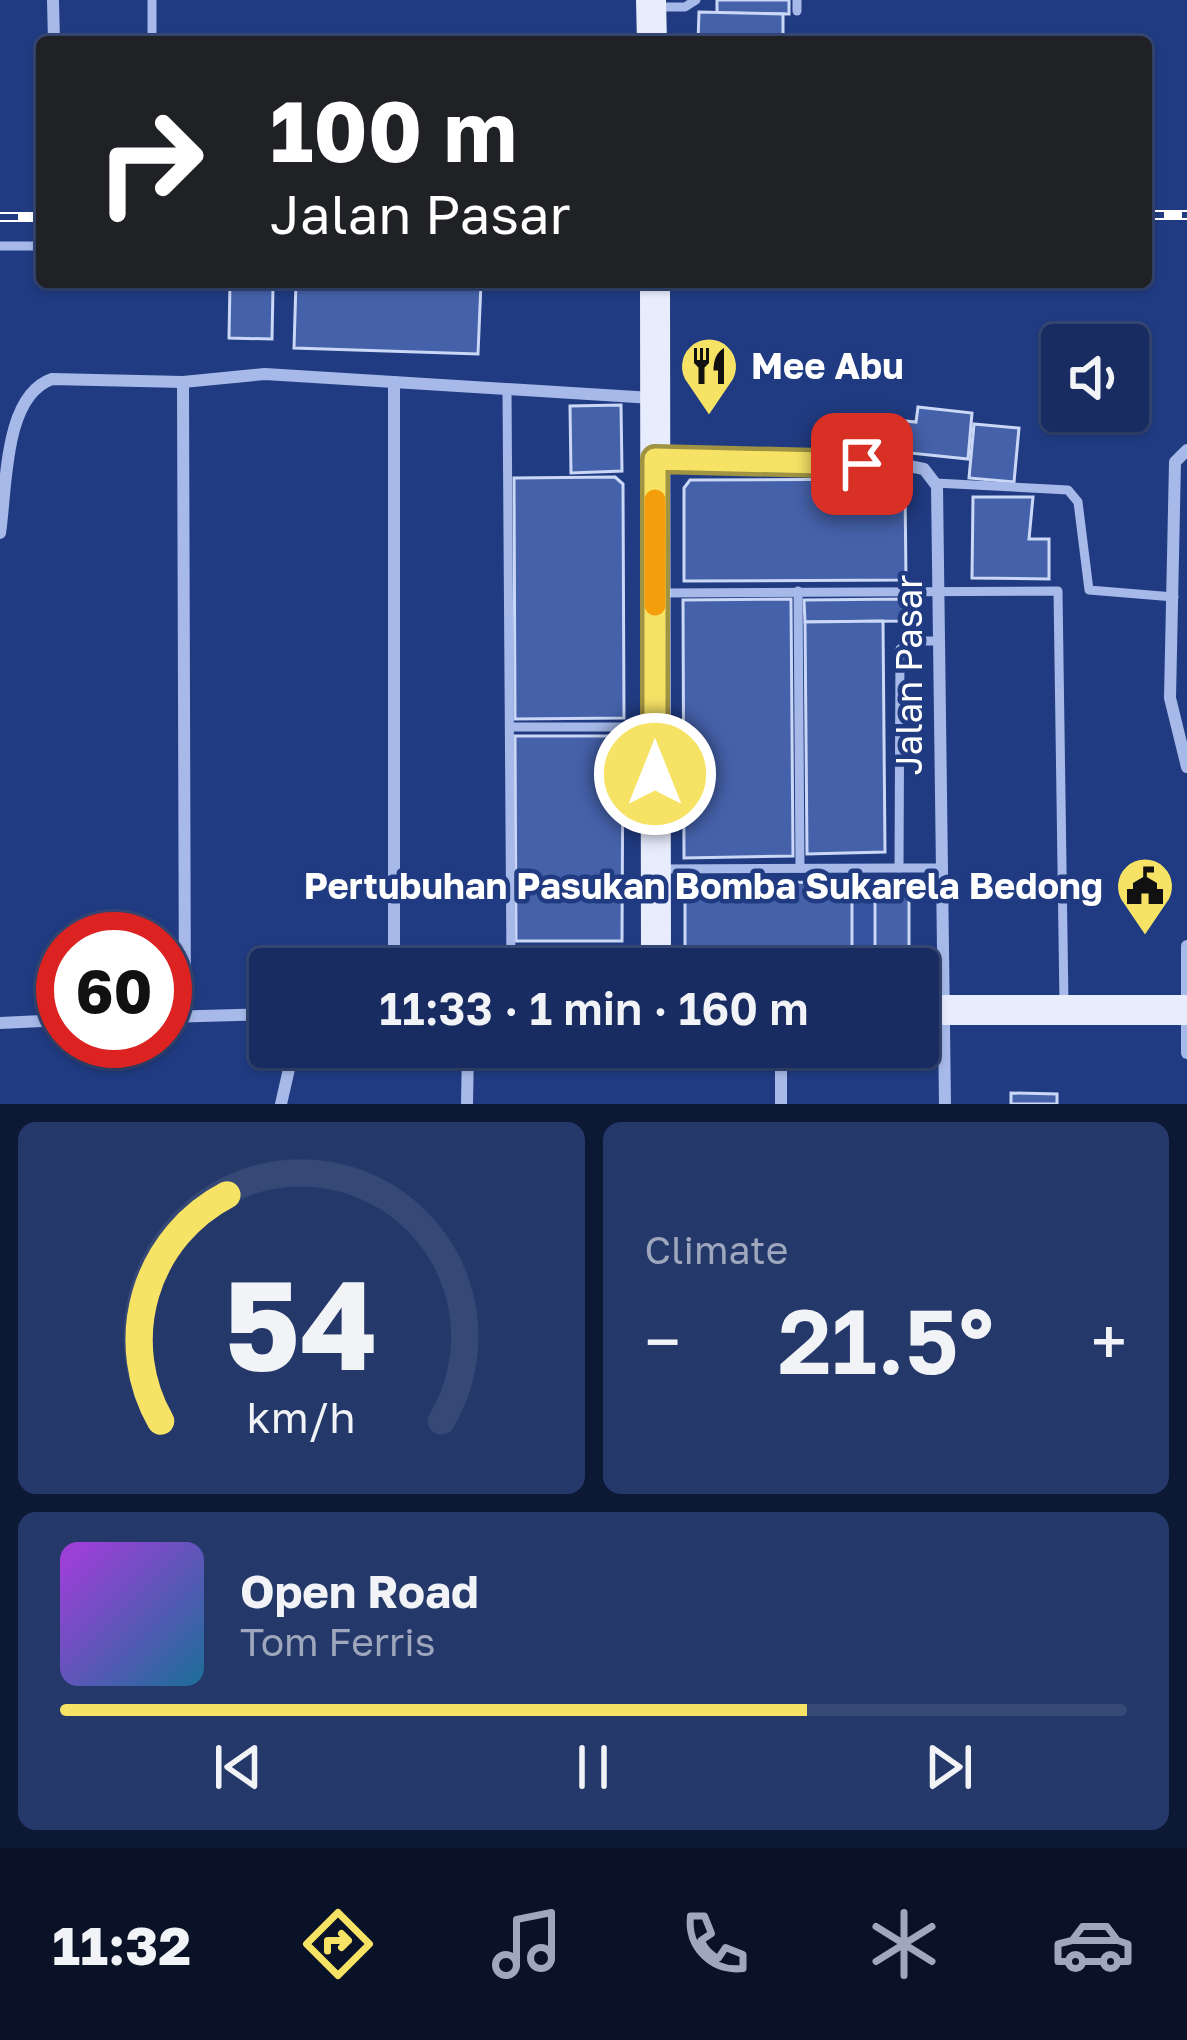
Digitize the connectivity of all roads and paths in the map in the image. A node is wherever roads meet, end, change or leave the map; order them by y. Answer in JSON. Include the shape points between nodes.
{"nodes":[{"id":1,"x":53,"y":0,"type":"edge"},
{"id":2,"x":152,"y":0,"type":"edge"},
{"id":3,"x":696,"y":0,"type":"edge"},
{"id":4,"x":651,"y":3,"type":"edge"},
{"id":5,"x":54,"y":36,"type":"edge"},
{"id":6,"x":152,"y":36,"type":"edge"},
{"id":7,"x":652,"y":36,"type":"edge"},
{"id":8,"x":0,"y":246,"type":"edge"},
{"id":9,"x":36,"y":246,"type":"edge"},
{"id":10,"x":655,"y":288,"type":"edge"},
{"id":11,"x":183,"y":382,"type":"junction"},
{"id":12,"x":394,"y":382,"type":"junction"},
{"id":13,"x":507,"y":389,"type":"junction"},
{"id":14,"x":655,"y":398,"type":"junction"},
{"id":15,"x":1187,"y":450,"type":"edge"},
{"id":16,"x":655,"y":459,"type":"junction"},
{"id":17,"x":935,"y":483,"type":"junction"},
{"id":18,"x":0,"y":532,"type":"edge"},
{"id":19,"x":939,"y":590,"type":"junction"},
{"id":20,"x":798,"y":591,"type":"junction"},
{"id":21,"x":655,"y":593,"type":"junction"},
{"id":22,"x":1174,"y":598,"type":"junction"},
{"id":23,"x":939,"y":641,"type":"junction"},
{"id":24,"x":510,"y":727,"type":"junction"},
{"id":25,"x":655,"y":727,"type":"junction"},
{"id":26,"x":1187,"y":764,"type":"edge"},
{"id":27,"x":800,"y":868,"type":"junction"},
{"id":28,"x":899,"y":868,"type":"junction"},
{"id":29,"x":940,"y":868,"type":"junction"},
{"id":30,"x":655,"y":869,"type":"junction"},
{"id":31,"x":184,"y":912,"type":"edge"},
{"id":32,"x":1187,"y":946,"type":"edge"},
{"id":33,"x":394,"y":948,"type":"edge"},
{"id":34,"x":511,"y":948,"type":"edge"},
{"id":35,"x":656,"y":948,"type":"edge"},
{"id":36,"x":934,"y":948,"type":"edge"},
{"id":37,"x":939,"y":1010,"type":"edge"},
{"id":38,"x":1064,"y":1010,"type":"junction"},
{"id":39,"x":1185,"y":1010,"type":"edge"},
{"id":40,"x":249,"y":1014,"type":"edge"},
{"id":41,"x":192,"y":1016,"type":"edge"},
{"id":42,"x":36,"y":1021,"type":"edge"},
{"id":43,"x":0,"y":1023,"type":"edge"},
{"id":44,"x":1187,"y":1053,"type":"edge"},
{"id":45,"x":939,"y":1065,"type":"edge"},
{"id":46,"x":289,"y":1068,"type":"edge"},
{"id":47,"x":468,"y":1068,"type":"edge"},
{"id":48,"x":781,"y":1068,"type":"edge"},
{"id":49,"x":281,"y":1104,"type":"edge"},
{"id":50,"x":467,"y":1104,"type":"edge"},
{"id":51,"x":781,"y":1104,"type":"edge"},
{"id":52,"x":946,"y":1104,"type":"edge"}],
"edges":[{"from":1,"to":5,"type":"street"},
{"from":2,"to":6,"type":"lane"},
{"from":3,"to":4,"type":"lane","via":[[685,7]]},
{"from":4,"to":7,"type":"main road"},
{"from":8,"to":9,"type":"lane"},
{"from":10,"to":14,"type":"main road"},
{"from":11,"to":12,"type":"street","via":[[265,374]]},
{"from":11,"to":18,"type":"street","via":[[39,383],[18,416]]},
{"from":11,"to":31,"type":"street"},
{"from":12,"to":13,"type":"street"},
{"from":12,"to":33,"type":"street"},
{"from":13,"to":14,"type":"street"},
{"from":13,"to":24,"type":"lane"},
{"from":14,"to":16,"type":"main road"},
{"from":15,"to":22,"type":"street","via":[[1175,462]]},
{"from":16,"to":17,"type":"street","via":[[904,464]]},
{"from":16,"to":21,"type":"main road"},
{"from":17,"to":19,"type":"street","name":"Jalan Pasar"},
{"from":17,"to":22,"type":"lane","via":[[1068,490],[1078,502],[1089,590]]},
{"from":19,"to":20,"type":"lane"},
{"from":19,"to":23,"type":"street","name":"Jalan Pasar"},
{"from":19,"to":38,"type":"lane","via":[[1060,595]]},
{"from":20,"to":21,"type":"lane"},
{"from":20,"to":27,"type":"lane"},
{"from":21,"to":25,"type":"main road"},
{"from":22,"to":26,"type":"street","via":[[1170,698]]},
{"from":23,"to":28,"type":"lane","via":[[910,641],[900,650]]},
{"from":23,"to":29,"type":"street","name":"Jalan Pasar"},
{"from":24,"to":25,"type":"lane"},
{"from":24,"to":34,"type":"lane"},
{"from":25,"to":30,"type":"main road"},
{"from":27,"to":28,"type":"lane"},
{"from":27,"to":30,"type":"lane"},
{"from":28,"to":29,"type":"lane"},
{"from":29,"to":36,"type":"street","name":"Jalan Pasar"},
{"from":30,"to":35,"type":"main road"},
{"from":32,"to":39,"type":"street"},
{"from":37,"to":38,"type":"main road"},
{"from":38,"to":39,"type":"main road"},
{"from":39,"to":44,"type":"street"},
{"from":40,"to":41,"type":"street"},
{"from":42,"to":43,"type":"street"},
{"from":45,"to":52,"type":"street","name":"Jalan Pasar"},
{"from":46,"to":49,"type":"street"},
{"from":47,"to":50,"type":"street"},
{"from":48,"to":51,"type":"street"}]}
